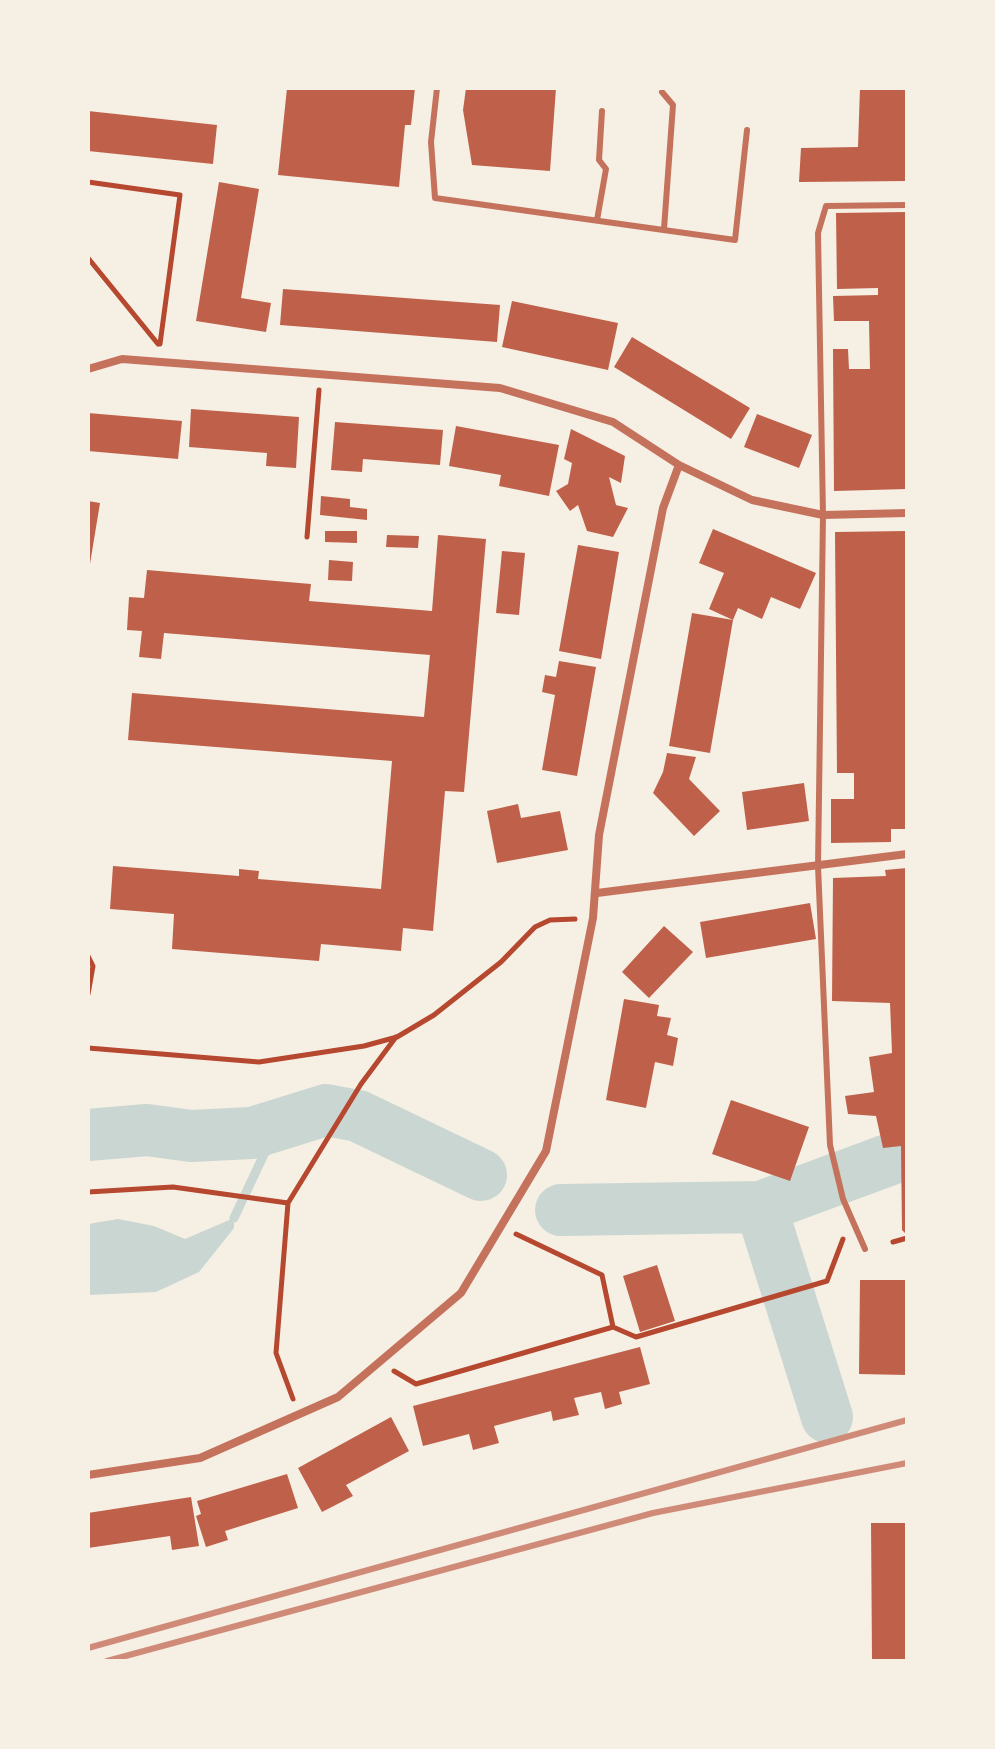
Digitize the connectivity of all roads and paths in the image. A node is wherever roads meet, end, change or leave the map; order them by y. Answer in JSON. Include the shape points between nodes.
{"nodes":[{"id":1,"x":437,"y":88,"type":"edge"},
{"id":2,"x":662,"y":92,"type":"dead end"},
{"id":3,"x":602,"y":111,"type":"dead end"},
{"id":4,"x":747,"y":130,"type":"dead end"},
{"id":5,"x":88,"y":182,"type":"edge"},
{"id":6,"x":907,"y":205,"type":"edge"},
{"id":7,"x":597,"y":220,"type":"junction"},
{"id":8,"x":664,"y":229,"type":"junction"},
{"id":9,"x":88,"y":258,"type":"edge"},
{"id":10,"x":160,"y":347,"type":"junction"},
{"id":11,"x":158,"y":363,"type":"junction"},
{"id":12,"x":88,"y":369,"type":"edge"},
{"id":13,"x":320,"y":375,"type":"junction"},
{"id":14,"x":679,"y":465,"type":"junction"},
{"id":15,"x":907,"y":513,"type":"edge"},
{"id":16,"x":823,"y":515,"type":"junction"},
{"id":17,"x":307,"y":537,"type":"dead end"},
{"id":18,"x":907,"y":854,"type":"edge"},
{"id":19,"x":818,"y":866,"type":"junction"},
{"id":20,"x":597,"y":893,"type":"junction"},
{"id":21,"x":575,"y":919,"type":"dead end"},
{"id":22,"x":88,"y":956,"type":"edge"},
{"id":23,"x":88,"y":994,"type":"edge"},
{"id":24,"x":397,"y":1037,"type":"junction"},
{"id":25,"x":88,"y":1048,"type":"edge"},
{"id":26,"x":88,"y":1192,"type":"edge"},
{"id":27,"x":288,"y":1203,"type":"junction"},
{"id":28,"x":851,"y":1217,"type":"junction"},
{"id":29,"x":501,"y":1226,"type":"junction"},
{"id":30,"x":907,"y":1238,"type":"edge"},
{"id":31,"x":893,"y":1242,"type":"dead end"},
{"id":32,"x":865,"y":1249,"type":"dead end"},
{"id":33,"x":613,"y":1327,"type":"junction"},
{"id":34,"x":380,"y":1362,"type":"junction"},
{"id":35,"x":300,"y":1414,"type":"junction"},
{"id":36,"x":88,"y":1475,"type":"edge"}],
"edges":[{"from":1,"to":7,"type":"lane","via":[[431,142],[435,198]]},
{"from":2,"to":8,"type":"lane","via":[[673,105]]},
{"from":3,"to":7,"type":"lane","via":[[599,160],[606,169]]},
{"from":4,"to":8,"type":"lane","via":[[735,240]]},
{"from":5,"to":10,"type":"path","via":[[180,195]]},
{"from":6,"to":16,"type":"lane","via":[[826,206],[818,233]]},
{"from":7,"to":8,"type":"lane"},
{"from":9,"to":10,"type":"path"},
{"from":10,"to":11,"type":"path"},
{"from":11,"to":12,"type":"street","via":[[122,359]]},
{"from":11,"to":13,"type":"street"},
{"from":13,"to":14,"type":"street","via":[[500,388],[613,422]]},
{"from":13,"to":17,"type":"path"},
{"from":14,"to":16,"type":"street","via":[[752,500]]},
{"from":14,"to":20,"type":"street","via":[[663,508],[602,819]]},
{"from":15,"to":16,"type":"street"},
{"from":16,"to":19,"type":"lane"},
{"from":18,"to":19,"type":"street"},
{"from":19,"to":20,"type":"street"},
{"from":19,"to":28,"type":"lane","via":[[830,1145]]},
{"from":20,"to":29,"type":"street","via":[[546,1151]]},
{"from":21,"to":24,"type":"path","via":[[535,927],[501,962]]},
{"from":22,"to":23,"type":"path","via":[[93,966]]},
{"from":24,"to":25,"type":"path","via":[[259,1062]]},
{"from":24,"to":27,"type":"path","via":[[361,1084]]},
{"from":26,"to":27,"type":"path","via":[[173,1187]]},
{"from":27,"to":35,"type":"path","via":[[276,1353]]},
{"from":28,"to":32,"type":"lane"},
{"from":28,"to":33,"type":"path","via":[[827,1281],[636,1337]]},
{"from":29,"to":33,"type":"path","via":[[602,1275]]},
{"from":29,"to":34,"type":"street","via":[[461,1293]]},
{"from":30,"to":31,"type":"path"},
{"from":33,"to":34,"type":"path","via":[[416,1384]]},
{"from":34,"to":35,"type":"street","via":[[338,1397]]},
{"from":35,"to":36,"type":"street","via":[[200,1458]]}]}
